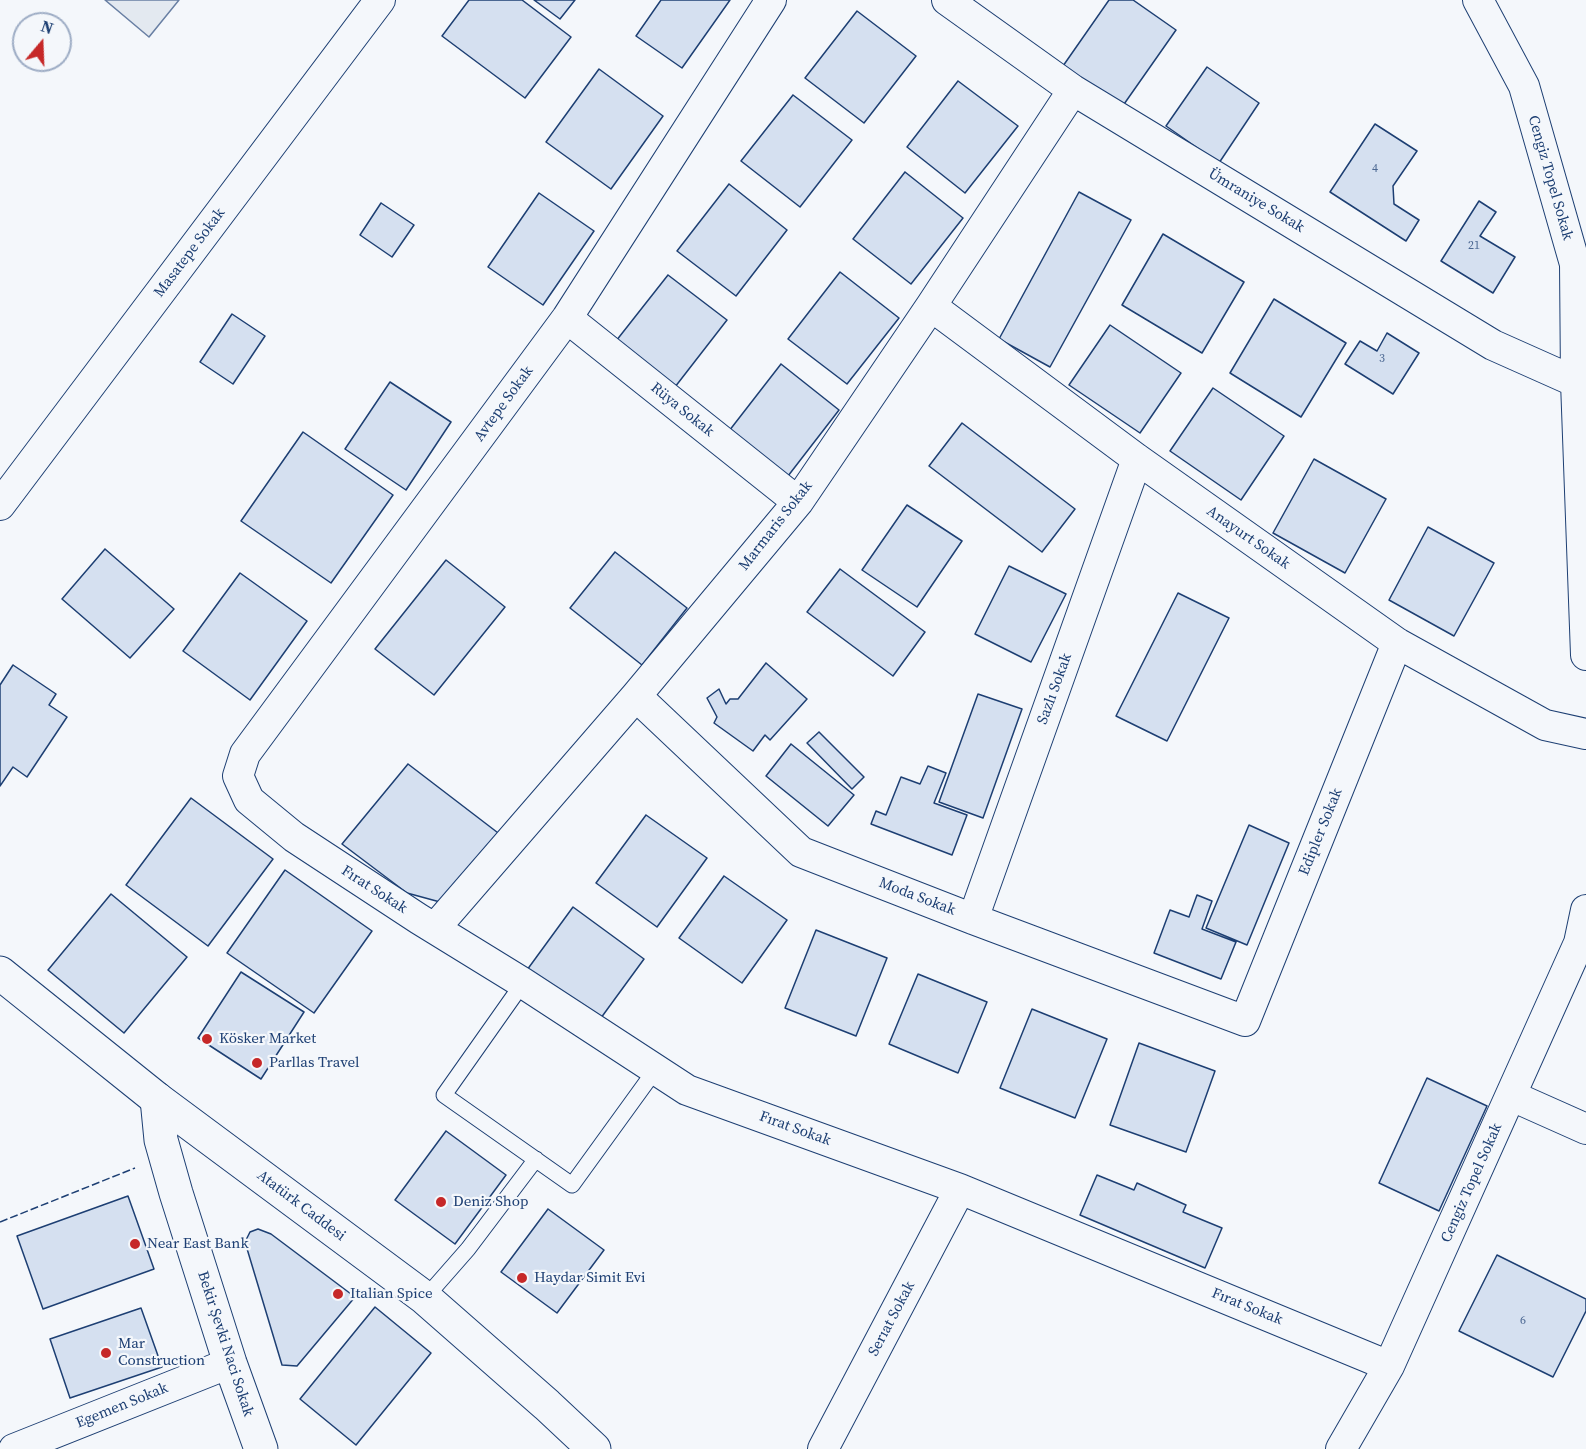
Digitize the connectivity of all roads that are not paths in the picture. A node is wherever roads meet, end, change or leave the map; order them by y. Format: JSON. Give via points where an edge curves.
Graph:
{"nodes":[{"id":1,"x":380,"y":0,"type":"edge"},
{"id":2,"x":771,"y":0,"type":"edge"},
{"id":3,"x":947,"y":0,"type":"edge"},
{"id":4,"x":1478,"y":0,"type":"edge"},
{"id":5,"x":1073,"y":90,"type":"junction"},
{"id":6,"x":931,"y":306,"type":"junction"},
{"id":7,"x":567,"y":318,"type":"junction"},
{"id":8,"x":1576,"y":382,"type":"junction"},
{"id":9,"x":1137,"y":459,"type":"junction"},
{"id":10,"x":798,"y":502,"type":"junction"},
{"id":11,"x":0,"y":505,"type":"edge"},
{"id":12,"x":1397,"y":644,"type":"junction"},
{"id":13,"x":1586,"y":655,"type":"edge"},
{"id":14,"x":636,"y":696,"type":"junction"},
{"id":15,"x":1586,"y":734,"type":"edge"},
{"id":16,"x":249,"y":800,"type":"joint"},
{"id":17,"x":1586,"y":910,"type":"edge"},
{"id":18,"x":973,"y":919,"type":"junction"},
{"id":19,"x":435,"y":928,"type":"junction"},
{"id":20,"x":0,"y":973,"type":"edge"},
{"id":21,"x":523,"y":983,"type":"junction"},
{"id":22,"x":1245,"y":1021,"type":"joint"},
{"id":23,"x":656,"y":1069,"type":"junction"},
{"id":24,"x":1512,"y":1096,"type":"junction"},
{"id":25,"x":157,"y":1099,"type":"junction"},
{"id":26,"x":1586,"y":1129,"type":"edge"},
{"id":27,"x":536,"y":1159,"type":"junction"},
{"id":28,"x":960,"y":1189,"type":"junction"},
{"id":29,"x":425,"y":1298,"type":"junction"},
{"id":30,"x":230,"y":1363,"type":"junction"},
{"id":31,"x":1389,"y":1366,"type":"junction"},
{"id":32,"x":14,"y":1449,"type":"edge"},
{"id":33,"x":261,"y":1449,"type":"edge"},
{"id":34,"x":594,"y":1449,"type":"edge"},
{"id":35,"x":823,"y":1449,"type":"edge"},
{"id":36,"x":1341,"y":1449,"type":"edge"}],
"edges":[{"from":1,"to":11,"type":"street","name":"Masatepe Sokak"},
{"from":2,"to":7,"type":"street","name":"Avtepe Sokak"},
{"from":3,"to":5,"type":"street","name":"Ümraniye Sokak"},
{"from":4,"to":8,"type":"street","name":"Cengiz Topel Sokak","via":[[1524,86],[1575,264]]},
{"from":5,"to":6,"type":"street","name":"Marmaris Sokak"},
{"from":5,"to":8,"type":"street","name":"Ümraniye Sokak","via":[[1493,345]]},
{"from":6,"to":9,"type":"street","name":"Anayurt Sokak"},
{"from":6,"to":10,"type":"street","name":"Marmaris Sokak"},
{"from":7,"to":10,"type":"street","name":"Rüya Sokak"},
{"from":7,"to":16,"type":"street","name":"Avtepe Sokak","via":[[245,754],[238,776]]},
{"from":8,"to":13,"type":"street","name":"Cengiz Topel Sokak"},
{"from":9,"to":12,"type":"street","name":"Anayurt Sokak"},
{"from":9,"to":18,"type":"street","name":"Sazlı Sokak"},
{"from":10,"to":14,"type":"street","name":"Marmaris Sokak"},
{"from":12,"to":15,"type":"street","name":"Anayurt Sokak","via":[[1545,725]]},
{"from":12,"to":22,"type":"street","name":"Edipler Sokak"},
{"from":14,"to":18,"type":"street","name":"Moda Sokak","via":[[801,852]]},
{"from":14,"to":19,"type":"street","name":"Marmaris Sokak"},
{"from":16,"to":19,"type":"street","name":"Fırat Sokak","via":[[294,837]]},
{"from":17,"to":24,"type":"street","name":"Cengiz Topel Sokak","via":[[1579,944]]},
{"from":18,"to":22,"type":"street","name":"Moda Sokak"},
{"from":19,"to":21,"type":"street","name":"Fırat Sokak"},
{"from":20,"to":25,"type":"main road","name":"Atatürk Caddesi"},
{"from":21,"to":23,"type":"street","name":"Fırat Sokak"},
{"from":21,"to":27,"type":"lane","via":[[444,1095]]},
{"from":23,"to":27,"type":"lane","via":[[572,1185]]},
{"from":23,"to":28,"type":"street","name":"Fırat Sokak","via":[[687,1090]]},
{"from":24,"to":26,"type":"street"},
{"from":24,"to":31,"type":"street","name":"Cengiz Topel Sokak"},
{"from":25,"to":29,"type":"main road","name":"Atatürk Caddesi"},
{"from":25,"to":30,"type":"main road","name":"Bekir Şevki Naci Sokak","via":[[161,1140]]},
{"from":27,"to":29,"type":"lane","via":[[468,1249]]},
{"from":28,"to":31,"type":"street","name":"Fırat Sokak"},
{"from":28,"to":35,"type":"street","name":"Serıat Sokak"},
{"from":29,"to":34,"type":"main road","name":"Atatürk Caddesi"},
{"from":30,"to":32,"type":"street","name":"Egemen Sokak"},
{"from":30,"to":33,"type":"main road","name":"Bekir Şevki Naci Sokak"},
{"from":31,"to":36,"type":"street","name":"Cengiz Topel Sokak"}]}
